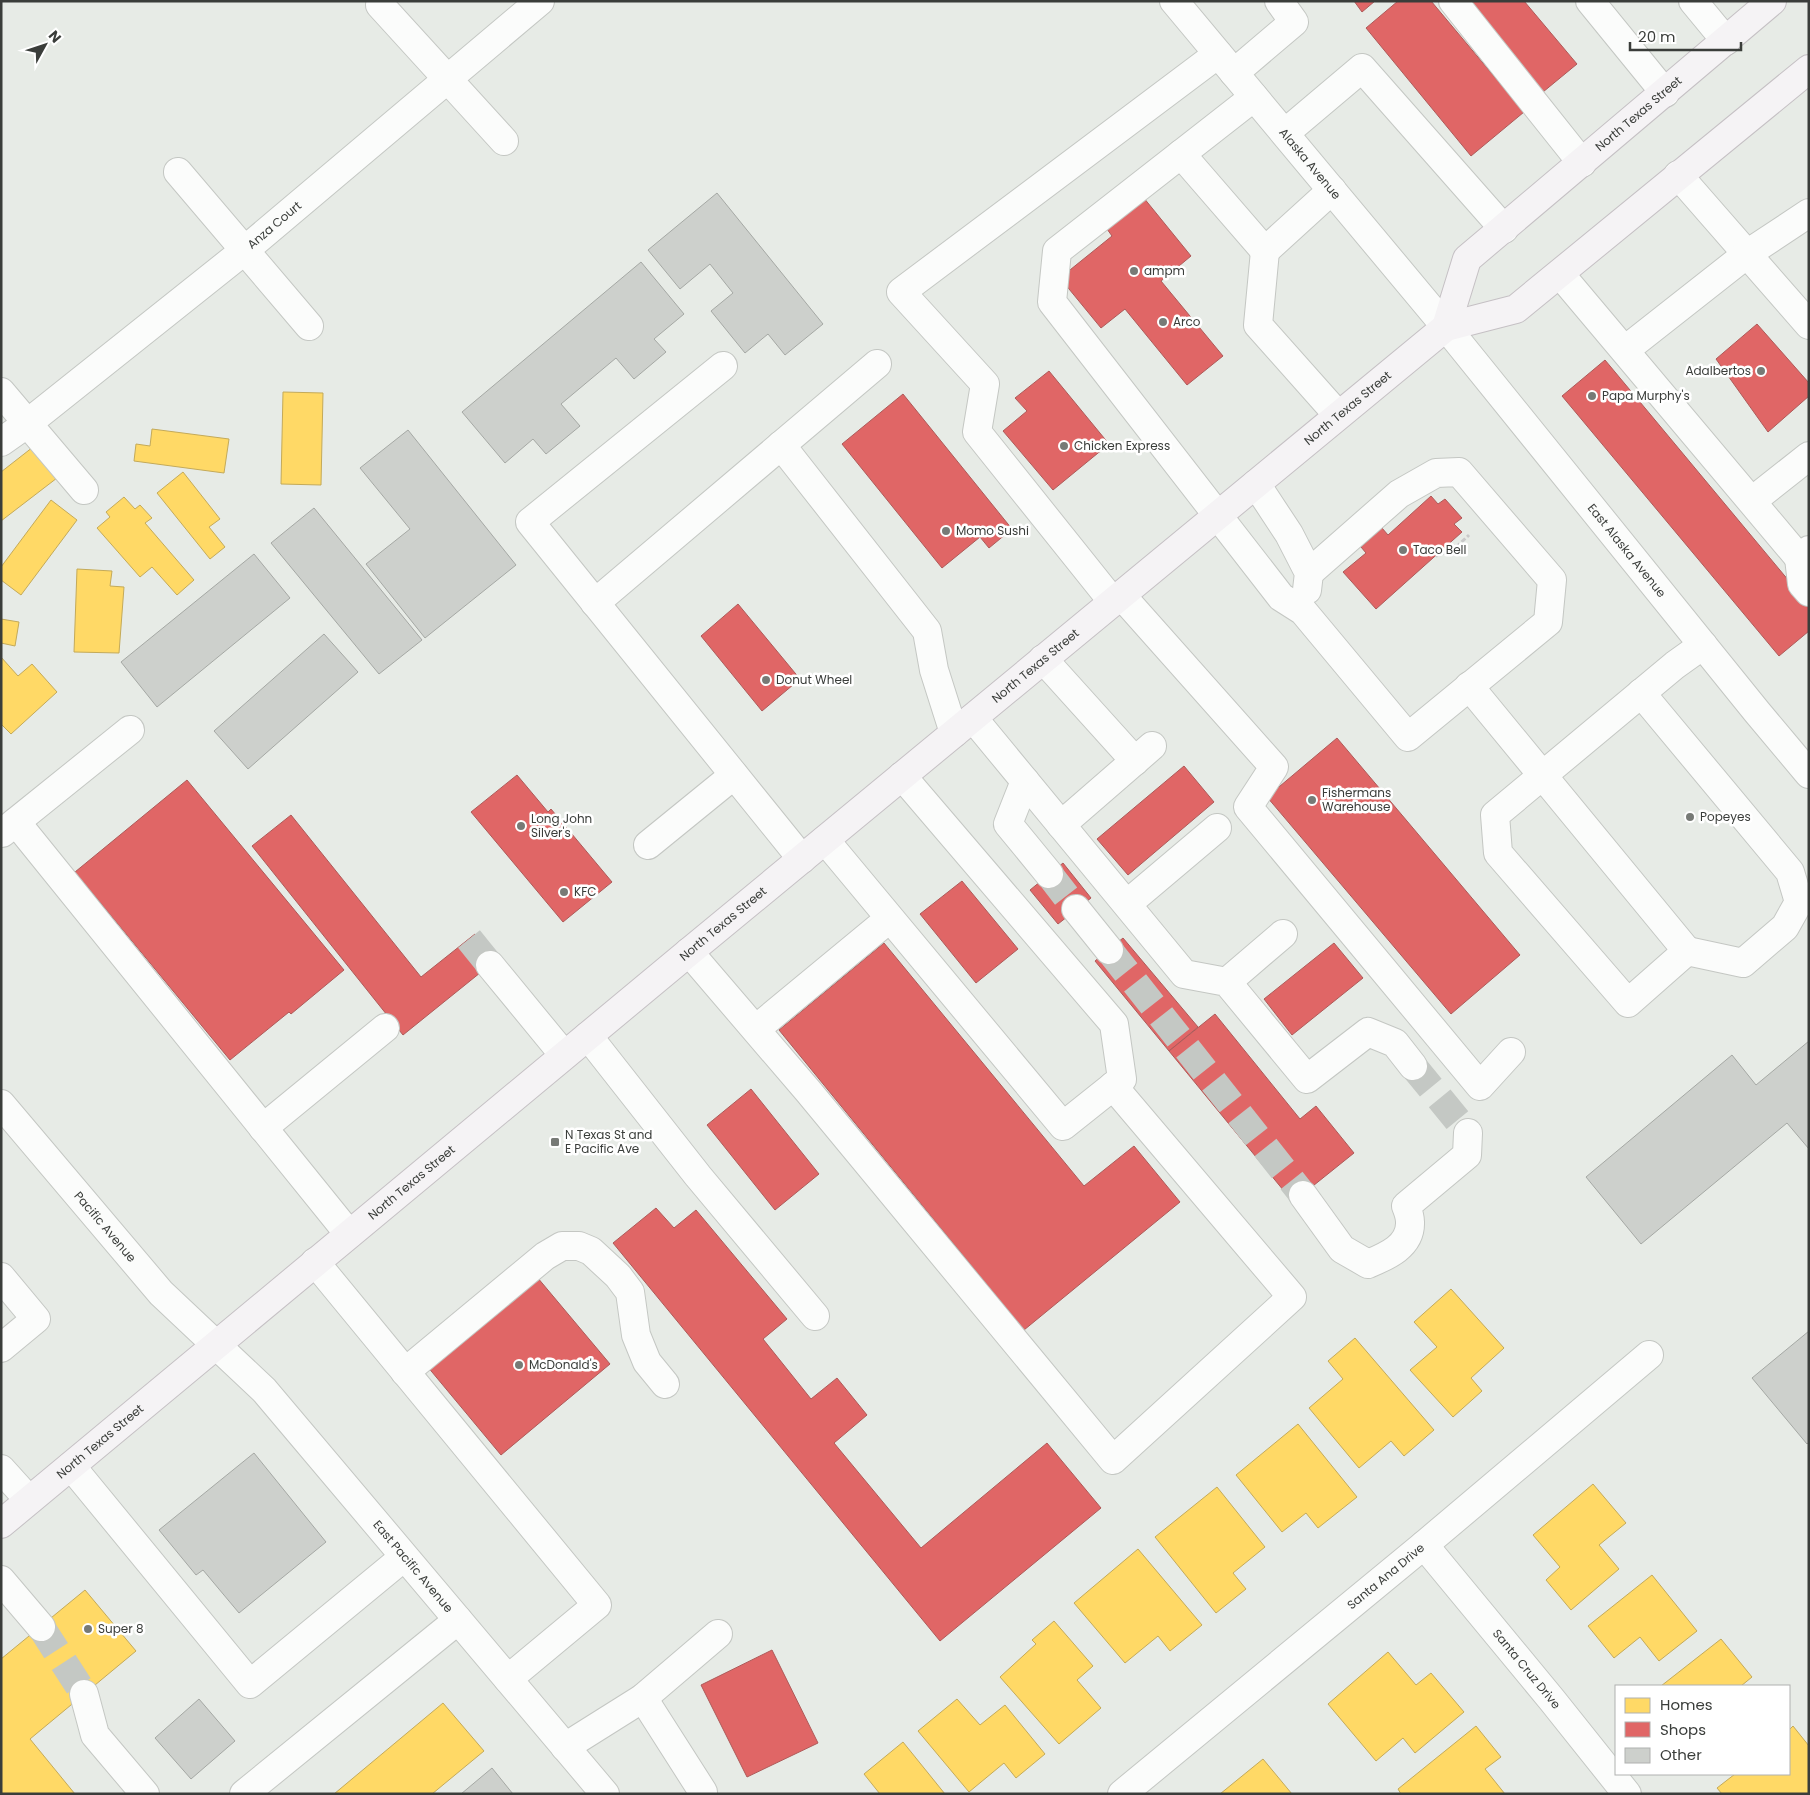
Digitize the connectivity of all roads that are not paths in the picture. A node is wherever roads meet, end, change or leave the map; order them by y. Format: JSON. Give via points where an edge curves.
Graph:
{"nodes":[{"id":1,"x":540,"y":1,"type":"edge"},
{"id":2,"x":1174,"y":1,"type":"edge"},
{"id":3,"x":1279,"y":1,"type":"edge"},
{"id":4,"x":1453,"y":1,"type":"edge"},
{"id":5,"x":1590,"y":1,"type":"edge"},
{"id":6,"x":1693,"y":1,"type":"edge"},
{"id":7,"x":1772,"y":1,"type":"edge"},
{"id":8,"x":380,"y":4,"type":"dead end"},
{"id":9,"x":1726,"y":41,"type":"junction"},
{"id":10,"x":1226,"y":63,"type":"junction"},
{"id":11,"x":1809,"y":69,"type":"edge"},
{"id":12,"x":448,"y":79,"type":"junction"},
{"id":13,"x":1665,"y":93,"type":"junction"},
{"id":14,"x":1809,"y":95,"type":"edge"},
{"id":15,"x":1254,"y":97,"type":"junction"},
{"id":16,"x":1732,"y":131,"type":"junction"},
{"id":17,"x":1285,"y":133,"type":"junction"},
{"id":18,"x":504,"y":141,"type":"dead end"},
{"id":19,"x":1181,"y":154,"type":"junction"},
{"id":20,"x":1582,"y":163,"type":"junction"},
{"id":21,"x":178,"y":172,"type":"dead end"},
{"id":22,"x":1678,"y":176,"type":"junction"},
{"id":23,"x":1332,"y":190,"type":"junction"},
{"id":24,"x":1809,"y":213,"type":"edge"},
{"id":25,"x":1504,"y":229,"type":"junction"},
{"id":26,"x":245,"y":250,"type":"junction"},
{"id":27,"x":1265,"y":250,"type":"junction"},
{"id":28,"x":1746,"y":254,"type":"junction"},
{"id":29,"x":1560,"y":274,"type":"junction"},
{"id":30,"x":1809,"y":324,"type":"edge"},
{"id":31,"x":309,"y":326,"type":"dead end"},
{"id":32,"x":1446,"y":326,"type":"junction"},
{"id":33,"x":1625,"y":350,"type":"junction"},
{"id":34,"x":877,"y":364,"type":"dead end"},
{"id":35,"x":723,"y":366,"type":"dead end"},
{"id":36,"x":1,"y":392,"type":"edge"},
{"id":37,"x":1338,"y":415,"type":"junction"},
{"id":38,"x":28,"y":423,"type":"junction"},
{"id":39,"x":1,"y":442,"type":"edge"},
{"id":40,"x":781,"y":445,"type":"junction"},
{"id":41,"x":1809,"y":456,"type":"edge"},
{"id":42,"x":1256,"y":484,"type":"junction"},
{"id":43,"x":84,"y":490,"type":"dead end"},
{"id":44,"x":1752,"y":501,"type":"junction"},
{"id":45,"x":1217,"y":516,"type":"junction"},
{"id":46,"x":1804,"y":554,"type":"edge"},
{"id":47,"x":1309,"y":573,"type":"junction"},
{"id":48,"x":1809,"y":592,"type":"edge"},
{"id":49,"x":1117,"y":598,"type":"junction"},
{"id":50,"x":595,"y":603,"type":"junction"},
{"id":51,"x":1303,"y":611,"type":"junction"},
{"id":52,"x":1703,"y":645,"type":"junction"},
{"id":53,"x":1044,"y":659,"type":"junction"},
{"id":54,"x":1469,"y":686,"type":"junction"},
{"id":55,"x":1641,"y":693,"type":"junction"},
{"id":56,"x":963,"y":725,"type":"junction"},
{"id":57,"x":130,"y":730,"type":"dead end"},
{"id":58,"x":1809,"y":774,"type":"edge"},
{"id":59,"x":734,"y":775,"type":"junction"},
{"id":60,"x":902,"y":776,"type":"junction"},
{"id":61,"x":1542,"y":776,"type":"junction"},
{"id":62,"x":1025,"y":781,"type":"junction"},
{"id":63,"x":1061,"y":825,"type":"junction"},
{"id":64,"x":8,"y":828,"type":"edge"},
{"id":65,"x":1217,"y":828,"type":"dead end"},
{"id":66,"x":825,"y":840,"type":"junction"},
{"id":67,"x":648,"y":845,"type":"dead end"},
{"id":68,"x":802,"y":859,"type":"junction"},
{"id":69,"x":1049,"y":874,"type":"tunnel mouth"},
{"id":70,"x":1127,"y":904,"type":"junction"},
{"id":71,"x":1076,"y":909,"type":"tunnel mouth"},
{"id":72,"x":889,"y":919,"type":"junction"},
{"id":73,"x":1283,"y":934,"type":"dead end"},
{"id":74,"x":1108,"y":950,"type":"tunnel mouth"},
{"id":75,"x":1687,"y":951,"type":"junction"},
{"id":76,"x":689,"y":952,"type":"junction"},
{"id":77,"x":490,"y":965,"type":"tunnel mouth"},
{"id":78,"x":1227,"y":982,"type":"junction"},
{"id":79,"x":385,"y":1028,"type":"dead end"},
{"id":80,"x":756,"y":1029,"type":"junction"},
{"id":81,"x":588,"y":1036,"type":"junction"},
{"id":82,"x":1511,"y":1052,"type":"dead end"},
{"id":83,"x":564,"y":1055,"type":"junction"},
{"id":84,"x":1413,"y":1066,"type":"tunnel mouth"},
{"id":85,"x":1113,"y":1086,"type":"junction"},
{"id":86,"x":4,"y":1114,"type":"edge"},
{"id":87,"x":263,"y":1128,"type":"junction"},
{"id":88,"x":1468,"y":1133,"type":"dead end"},
{"id":89,"x":1303,"y":1195,"type":"tunnel mouth"},
{"id":90,"x":349,"y":1234,"type":"junction"},
{"id":91,"x":315,"y":1262,"type":"junction"},
{"id":92,"x":1,"y":1277,"type":"edge"},
{"id":93,"x":815,"y":1316,"type":"dead end"},
{"id":94,"x":215,"y":1346,"type":"junction"},
{"id":95,"x":1,"y":1348,"type":"edge"},
{"id":96,"x":1649,"y":1355,"type":"dead end"},
{"id":97,"x":405,"y":1372,"type":"junction"},
{"id":98,"x":665,"y":1384,"type":"dead end"},
{"id":99,"x":71,"y":1466,"type":"junction"},
{"id":100,"x":1,"y":1469,"type":"edge"},
{"id":101,"x":29,"y":1500,"type":"junction"},
{"id":102,"x":1,"y":1524,"type":"edge"},
{"id":103,"x":1424,"y":1546,"type":"junction"},
{"id":104,"x":404,"y":1557,"type":"junction"},
{"id":105,"x":1,"y":1580,"type":"edge"},
{"id":106,"x":458,"y":1620,"type":"junction"},
{"id":107,"x":40,"y":1626,"type":"tunnel mouth"},
{"id":108,"x":718,"y":1634,"type":"dead end"},
{"id":109,"x":508,"y":1679,"type":"junction"},
{"id":110,"x":84,"y":1694,"type":"tunnel mouth"},
{"id":111,"x":643,"y":1698,"type":"junction"},
{"id":112,"x":565,"y":1747,"type":"junction"},
{"id":113,"x":145,"y":1794,"type":"edge"},
{"id":114,"x":244,"y":1794,"type":"edge"},
{"id":115,"x":605,"y":1794,"type":"edge"},
{"id":116,"x":701,"y":1794,"type":"edge"},
{"id":117,"x":1122,"y":1794,"type":"edge"},
{"id":118,"x":1628,"y":1794,"type":"edge"}],
"edges":[{"from":1,"to":12,"type":"street","name":"Anza Court"},
{"from":2,"to":10,"type":"street","name":"Alaska Avenue"},
{"from":3,"to":10,"type":"street","via":[[1294,22]]},
{"from":4,"to":20,"type":"street"},
{"from":5,"to":13,"type":"street"},
{"from":6,"to":9,"type":"street"},
{"from":7,"to":9,"type":"main road","name":"North Texas Street"},
{"from":8,"to":12,"type":"street"},
{"from":9,"to":13,"type":"main road","name":"North Texas Street"},
{"from":10,"to":15,"type":"street","name":"Alaska Avenue"},
{"from":10,"to":49,"type":"street","via":[[901,292],[985,384],[977,432]]},
{"from":11,"to":16,"type":"main road","name":"North Texas Street"},
{"from":12,"to":18,"type":"street"},
{"from":12,"to":26,"type":"street","name":"Anza Court"},
{"from":13,"to":20,"type":"main road","name":"North Texas Street"},
{"from":14,"to":16,"type":"main road"},
{"from":15,"to":17,"type":"street","name":"Alaska Avenue"},
{"from":15,"to":19,"type":"street"},
{"from":16,"to":22,"type":"main road","name":"North Texas Street"},
{"from":17,"to":23,"type":"street","name":"Alaska Avenue"},
{"from":17,"to":25,"type":"street","via":[[1362,68]]},
{"from":19,"to":27,"type":"street"},
{"from":19,"to":45,"type":"street","via":[[1057,251],[1052,302]]},
{"from":20,"to":25,"type":"main road","name":"North Texas Street"},
{"from":21,"to":26,"type":"street"},
{"from":22,"to":28,"type":"street"},
{"from":22,"to":29,"type":"main road","name":"North Texas Street"},
{"from":23,"to":27,"type":"street"},
{"from":23,"to":32,"type":"street","name":"Alaska Avenue"},
{"from":24,"to":28,"type":"street"},
{"from":25,"to":32,"type":"main road","name":"North Texas Street","via":[[1467,259]]},
{"from":26,"to":31,"type":"street"},
{"from":26,"to":38,"type":"street","name":"Anza Court"},
{"from":27,"to":37,"type":"street","via":[[1258,325]]},
{"from":28,"to":30,"type":"street"},
{"from":28,"to":33,"type":"street"},
{"from":29,"to":32,"type":"main road","name":"North Texas Street","via":[[1516,309]]},
{"from":29,"to":33,"type":"street"},
{"from":32,"to":37,"type":"main road","name":"North Texas Street"},
{"from":32,"to":52,"type":"street","name":"East Alaska Avenue"},
{"from":33,"to":44,"type":"street"},
{"from":34,"to":40,"type":"street"},
{"from":35,"to":50,"type":"street","via":[[530,522]]},
{"from":36,"to":38,"type":"street"},
{"from":37,"to":42,"type":"main road","name":"North Texas Street"},
{"from":38,"to":39,"type":"street","name":"Anza Court"},
{"from":38,"to":43,"type":"street"},
{"from":40,"to":50,"type":"street"},
{"from":40,"to":56,"type":"street","via":[[927,631],[934,670]]},
{"from":41,"to":44,"type":"street"},
{"from":42,"to":45,"type":"main road","name":"North Texas Street"},
{"from":42,"to":47,"type":"street","via":[[1289,534]]},
{"from":44,"to":46,"type":"street"},
{"from":45,"to":49,"type":"main road","name":"North Texas Street"},
{"from":45,"to":51,"type":"street","via":[[1281,597]]},
{"from":46,"to":48,"type":"street","via":[[1802,584]]},
{"from":47,"to":51,"type":"street"},
{"from":47,"to":54,"type":"street","via":[[1399,494],[1436,473],[1459,472],[1552,580],[1548,622]]},
{"from":49,"to":53,"type":"main road","name":"North Texas Street"},
{"from":49,"to":82,"type":"street","via":[[1274,767],[1248,807],[1480,1086]]},
{"from":50,"to":59,"type":"street"},
{"from":51,"to":54,"type":"street","via":[[1408,738]]},
{"from":52,"to":55,"type":"street"},
{"from":52,"to":58,"type":"street","name":"East Alaska Avenue"},
{"from":53,"to":56,"type":"main road","name":"North Texas Street"},
{"from":53,"to":63,"type":"street","via":[[1143,753]]},
{"from":54,"to":61,"type":"street"},
{"from":55,"to":61,"type":"street"},
{"from":55,"to":75,"type":"street","via":[[1790,872],[1798,902],[1785,927],[1743,963]]},
{"from":56,"to":60,"type":"main road","name":"North Texas Street"},
{"from":56,"to":62,"type":"street"},
{"from":57,"to":64,"type":"street"},
{"from":59,"to":67,"type":"street"},
{"from":59,"to":68,"type":"street"},
{"from":60,"to":66,"type":"main road","name":"North Texas Street"},
{"from":60,"to":85,"type":"street","via":[[1114,1024],[1122,1079]]},
{"from":61,"to":75,"type":"street"},
{"from":61,"to":75,"type":"street","via":[[1495,815],[1498,853],[1628,1003]]},
{"from":62,"to":63,"type":"street"},
{"from":62,"to":69,"type":"street","via":[[1008,824]]},
{"from":63,"to":70,"type":"street"},
{"from":64,"to":87,"type":"street"},
{"from":65,"to":70,"type":"street"},
{"from":66,"to":68,"type":"main road","name":"North Texas Street"},
{"from":66,"to":72,"type":"street"},
{"from":68,"to":76,"type":"main road","name":"North Texas Street"},
{"from":70,"to":78,"type":"street","via":[[1184,974]]},
{"from":71,"to":74,"type":"street"},
{"from":72,"to":80,"type":"street"},
{"from":72,"to":85,"type":"street","via":[[1063,1126]]},
{"from":73,"to":78,"type":"street"},
{"from":76,"to":80,"type":"street"},
{"from":76,"to":81,"type":"main road","name":"North Texas Street"},
{"from":77,"to":83,"type":"street"},
{"from":78,"to":84,"type":"street","via":[[1307,1079],[1368,1032],[1395,1043]]},
{"from":79,"to":87,"type":"street"},
{"from":80,"to":85,"type":"street","via":[[1113,1460],[1292,1297]]},
{"from":81,"to":83,"type":"main road","name":"North Texas Street"},
{"from":81,"to":93,"type":"street","via":[[698,1176]]},
{"from":83,"to":90,"type":"main road","name":"North Texas Street"},
{"from":86,"to":94,"type":"street","name":"Pacific Avenue","via":[[161,1293]]},
{"from":87,"to":90,"type":"street"},
{"from":88,"to":89,"type":"street","via":[[1467,1154],[1406,1206],[1410,1222],[1408,1239],[1391,1254],[1368,1264],[1342,1249]]},
{"from":90,"to":91,"type":"main road","name":"North Texas Street"},
{"from":91,"to":94,"type":"main road","name":"North Texas Street"},
{"from":91,"to":97,"type":"street"},
{"from":92,"to":95,"type":"street","via":[[36,1319]]},
{"from":94,"to":99,"type":"main road","name":"North Texas Street"},
{"from":94,"to":104,"type":"street","name":"East Pacific Avenue","via":[[264,1390]]},
{"from":96,"to":103,"type":"street","name":"Santa Ana Drive"},
{"from":97,"to":98,"type":"street","via":[[545,1256],[562,1246],[579,1246],[606,1263],[630,1292],[636,1335],[647,1362]]},
{"from":97,"to":109,"type":"street","via":[[597,1605]]},
{"from":99,"to":101,"type":"main road","name":"North Texas Street"},
{"from":99,"to":104,"type":"street","via":[[250,1684]]},
{"from":100,"to":101,"type":"street"},
{"from":101,"to":102,"type":"main road","name":"North Texas Street"},
{"from":103,"to":117,"type":"street","name":"Santa Ana Drive"},
{"from":103,"to":118,"type":"street","name":"Santa Cruz Drive"},
{"from":104,"to":106,"type":"street","name":"East Pacific Avenue"},
{"from":105,"to":107,"type":"street"},
{"from":106,"to":109,"type":"street","name":"East Pacific Avenue"},
{"from":106,"to":114,"type":"street"},
{"from":108,"to":111,"type":"street"},
{"from":109,"to":112,"type":"street","name":"East Pacific Avenue"},
{"from":110,"to":113,"type":"street","via":[[95,1735]]},
{"from":111,"to":112,"type":"street"},
{"from":111,"to":116,"type":"street","via":[[703,1792]]},
{"from":112,"to":115,"type":"street","name":"East Pacific Avenue"}]}
